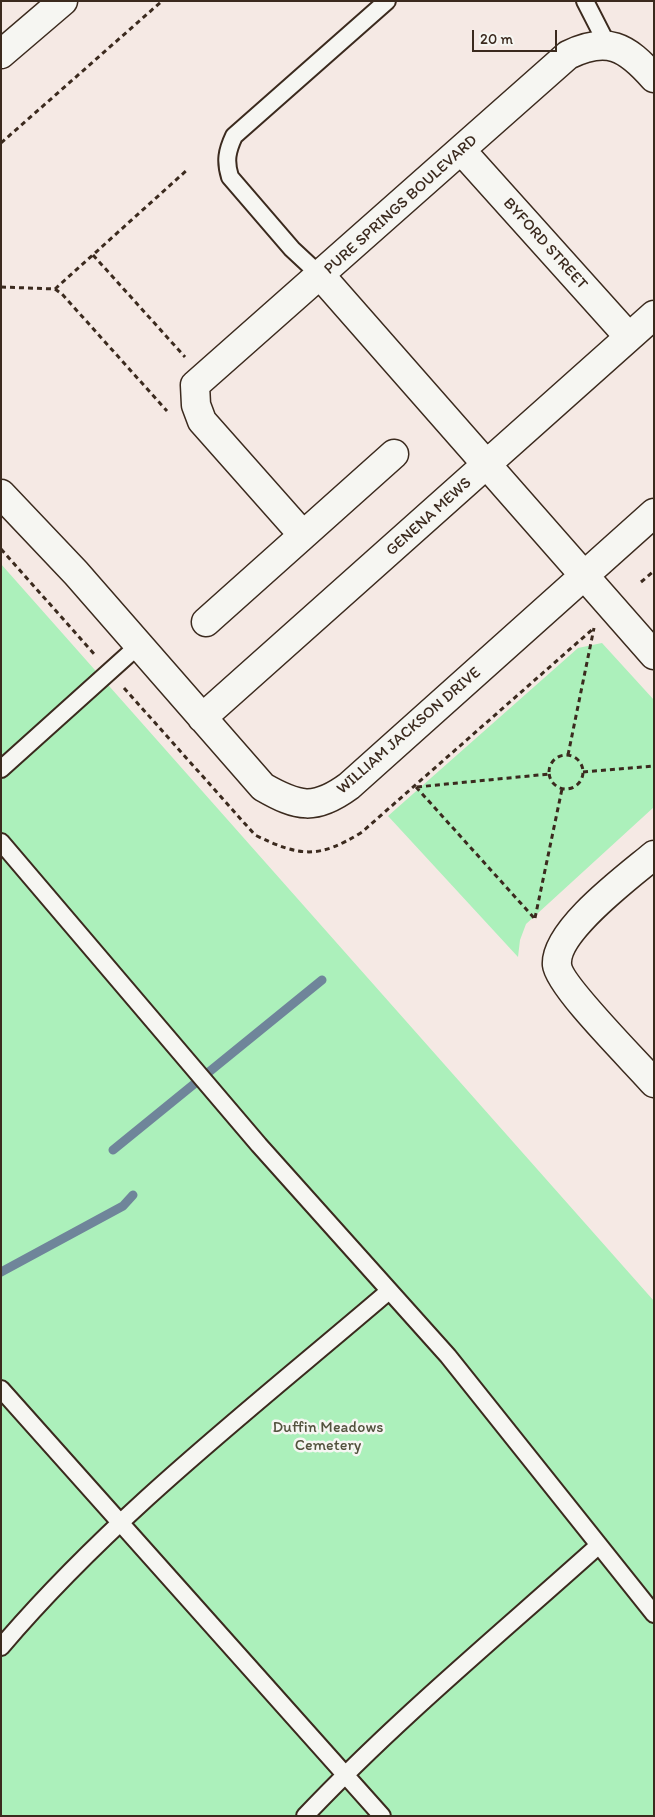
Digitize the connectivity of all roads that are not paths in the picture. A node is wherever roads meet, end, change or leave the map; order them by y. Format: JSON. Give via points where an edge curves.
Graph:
{"nodes":[{"id":1,"x":63,"y":1,"type":"edge"},
{"id":2,"x":387,"y":1,"type":"edge"},
{"id":3,"x":585,"y":1,"type":"edge"},
{"id":4,"x":607,"y":44,"type":"junction"},
{"id":5,"x":1,"y":54,"type":"edge"},
{"id":6,"x":650,"y":70,"type":"edge"},
{"id":7,"x":461,"y":150,"type":"junction"},
{"id":8,"x":321,"y":276,"type":"junction"},
{"id":9,"x":654,"y":315,"type":"edge"},
{"id":10,"x":629,"y":337,"type":"junction"},
{"id":11,"x":394,"y":454,"type":"dead end"},
{"id":12,"x":488,"y":464,"type":"junction"},
{"id":13,"x":1,"y":494,"type":"edge"},
{"id":14,"x":654,"y":513,"type":"edge"},
{"id":15,"x":303,"y":536,"type":"junction"},
{"id":16,"x":584,"y":574,"type":"junction"},
{"id":17,"x":206,"y":622,"type":"dead end"},
{"id":18,"x":139,"y":645,"type":"junction"},
{"id":19,"x":654,"y":655,"type":"edge"},
{"id":20,"x":202,"y":718,"type":"junction"},
{"id":21,"x":1,"y":769,"type":"edge"},
{"id":22,"x":1,"y":842,"type":"edge"},
{"id":23,"x":654,"y":855,"type":"edge"},
{"id":24,"x":654,"y":1082,"type":"edge"},
{"id":25,"x":389,"y":1291,"type":"junction"},
{"id":26,"x":1,"y":1389,"type":"edge"},
{"id":27,"x":120,"y":1521,"type":"junction"},
{"id":28,"x":599,"y":1545,"type":"junction"},
{"id":29,"x":654,"y":1614,"type":"edge"},
{"id":30,"x":1,"y":1647,"type":"edge"},
{"id":31,"x":345,"y":1774,"type":"junction"},
{"id":32,"x":305,"y":1816,"type":"edge"},
{"id":33,"x":382,"y":1816,"type":"edge"}],
"edges":[{"from":1,"to":5,"type":"street"},
{"from":2,"to":8,"type":"lane","via":[[234,136],[227,151],[226,165],[230,177],[292,249]]},
{"from":3,"to":4,"type":"lane"},
{"from":4,"to":6,"type":"street","via":[[624,51]]},
{"from":4,"to":7,"type":"street","name":"PURE SPRINGS BOULEVARD","via":[[586,46],[568,55]]},
{"from":7,"to":8,"type":"street","name":"PURE SPRINGS BOULEVARD"},
{"from":7,"to":10,"type":"street","name":"BYFORD STREET"},
{"from":8,"to":12,"type":"street","name":"PURE SPRINGS BOULEVARD"},
{"from":8,"to":15,"type":"street","via":[[196,385],[196,405],[202,421]]},
{"from":9,"to":10,"type":"street","name":"GENENA MEWS"},
{"from":10,"to":12,"type":"street","name":"GENENA MEWS"},
{"from":11,"to":15,"type":"street"},
{"from":12,"to":16,"type":"street","name":"PURE SPRINGS BOULEVARD"},
{"from":12,"to":20,"type":"street","name":"GENENA MEWS"},
{"from":13,"to":18,"type":"street","name":"WILLIAM JACKSON DRIVE"},
{"from":14,"to":16,"type":"street","name":"WILLIAM JACKSON DRIVE"},
{"from":15,"to":17,"type":"street"},
{"from":16,"to":19,"type":"street","name":"PURE SPRINGS BOULEVARD"},
{"from":16,"to":20,"type":"street","name":"WILLIAM JACKSON DRIVE","via":[[370,768],[331,799],[310,804],[286,800],[263,787]]},
{"from":18,"to":20,"type":"street","name":"WILLIAM JACKSON DRIVE"},
{"from":18,"to":21,"type":"lane"},
{"from":22,"to":25,"type":"lane","via":[[259,1145]]},
{"from":23,"to":24,"type":"street","via":[[578,922],[563,942],[557,965],[568,986]]},
{"from":25,"to":27,"type":"lane"},
{"from":25,"to":28,"type":"lane","via":[[448,1356]]},
{"from":26,"to":27,"type":"lane"},
{"from":27,"to":30,"type":"lane"},
{"from":27,"to":31,"type":"lane"},
{"from":28,"to":29,"type":"lane"},
{"from":28,"to":31,"type":"lane"},
{"from":31,"to":32,"type":"lane"},
{"from":31,"to":33,"type":"lane"}]}
